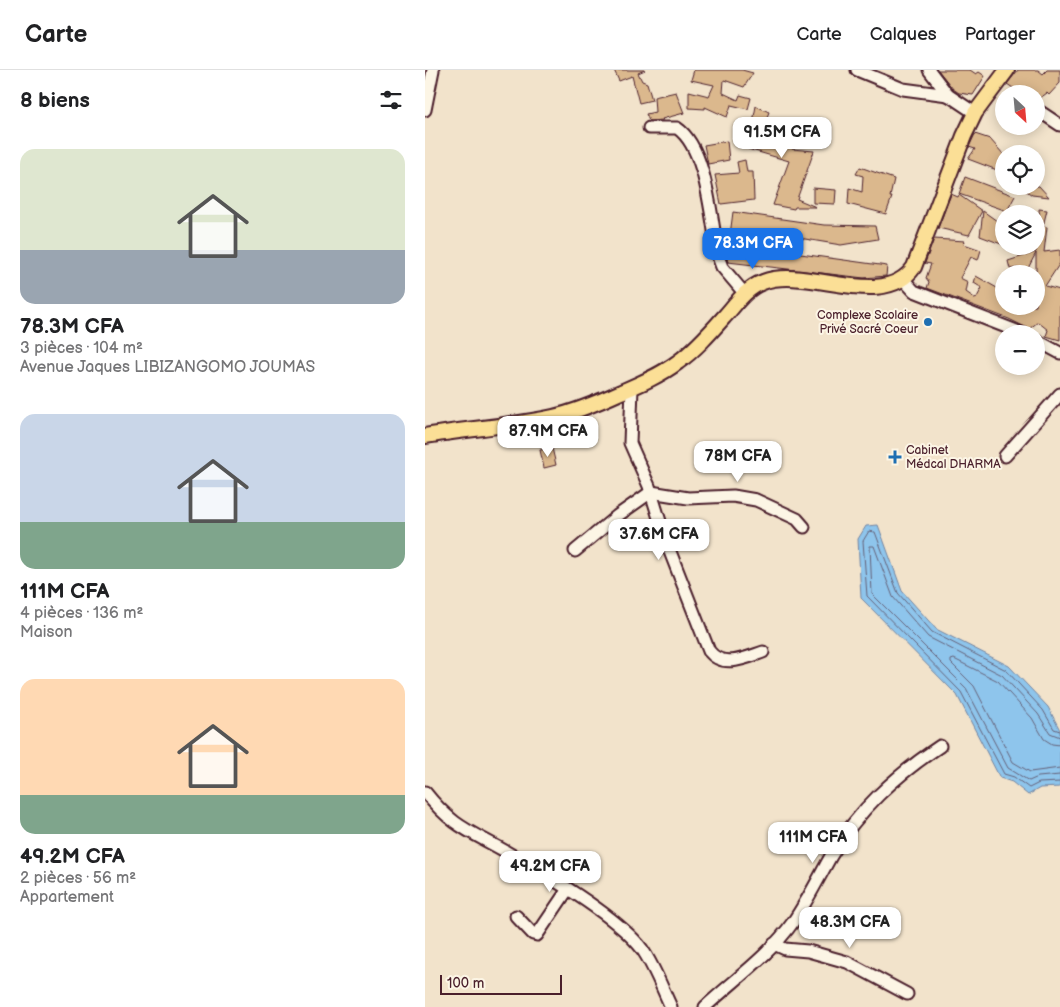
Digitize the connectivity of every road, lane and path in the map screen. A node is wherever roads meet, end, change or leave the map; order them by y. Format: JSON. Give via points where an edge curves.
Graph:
{"nodes":[{"id":1,"x":433,"y":70,"type":"edge"},
{"id":2,"x":857,"y":70,"type":"edge"},
{"id":3,"x":929,"y":70,"type":"edge"},
{"id":4,"x":1007,"y":70,"type":"edge"},
{"id":5,"x":948,"y":95,"type":"junction"},
{"id":6,"x":425,"y":110,"type":"edge"},
{"id":7,"x":975,"y":113,"type":"junction"},
{"id":8,"x":1045,"y":115,"type":"edge"},
{"id":9,"x":1060,"y":125,"type":"edge"},
{"id":10,"x":649,"y":128,"type":"dead end"},
{"id":11,"x":903,"y":279,"type":"junction"},
{"id":12,"x":745,"y":294,"type":"junction"},
{"id":13,"x":1001,"y":325,"type":"edge"},
{"id":14,"x":1045,"y":345,"type":"edge"},
{"id":15,"x":1060,"y":353,"type":"edge"},
{"id":16,"x":632,"y":388,"type":"junction"},
{"id":17,"x":1060,"y":394,"type":"edge"},
{"id":18,"x":425,"y":436,"type":"edge"},
{"id":19,"x":1005,"y":456,"type":"dead end"},
{"id":20,"x":651,"y":492,"type":"junction"},
{"id":21,"x":804,"y":527,"type":"dead end"},
{"id":22,"x":575,"y":551,"type":"dead end"},
{"id":23,"x":763,"y":652,"type":"dead end"},
{"id":24,"x":940,"y":746,"type":"dead end"},
{"id":25,"x":425,"y":792,"type":"edge"},
{"id":26,"x":568,"y":890,"type":"junction"},
{"id":27,"x":516,"y":916,"type":"dead end"},
{"id":28,"x":774,"y":944,"type":"junction"},
{"id":29,"x":907,"y":994,"type":"dead end"},
{"id":30,"x":671,"y":1007,"type":"edge"},
{"id":31,"x":705,"y":1007,"type":"edge"}],
"edges":[{"from":1,"to":6,"type":"street"},
{"from":2,"to":5,"type":"street","via":[[903,89]]},
{"from":3,"to":5,"type":"street"},
{"from":4,"to":7,"type":"main road"},
{"from":5,"to":7,"type":"street"},
{"from":7,"to":11,"type":"main road","via":[[954,159],[914,267]]},
{"from":8,"to":9,"type":"street"},
{"from":10,"to":12,"type":"street","via":[[677,128],[691,141],[705,188],[719,259]]},
{"from":11,"to":12,"type":"main road","via":[[886,286],[871,287],[777,278],[759,284]]},
{"from":11,"to":13,"type":"street","via":[[914,291]]},
{"from":12,"to":16,"type":"main road","via":[[678,362]]},
{"from":14,"to":15,"type":"street"},
{"from":16,"to":18,"type":"main road","via":[[553,417]]},
{"from":16,"to":20,"type":"street","via":[[630,443]]},
{"from":17,"to":19,"type":"street"},
{"from":20,"to":21,"type":"street","via":[[687,498],[733,496],[756,500],[797,519]]},
{"from":20,"to":22,"type":"street"},
{"from":20,"to":23,"type":"street","via":[[667,544],[709,651],[715,658],[729,662]]},
{"from":24,"to":28,"type":"street","via":[[895,778],[858,817],[792,924]]},
{"from":25,"to":26,"type":"street","via":[[454,823]]},
{"from":26,"to":27,"type":"street","via":[[537,934],[533,934]]},
{"from":26,"to":30,"type":"street","via":[[635,941]]},
{"from":28,"to":29,"type":"street","via":[[847,962]]},
{"from":28,"to":31,"type":"street"}]}
